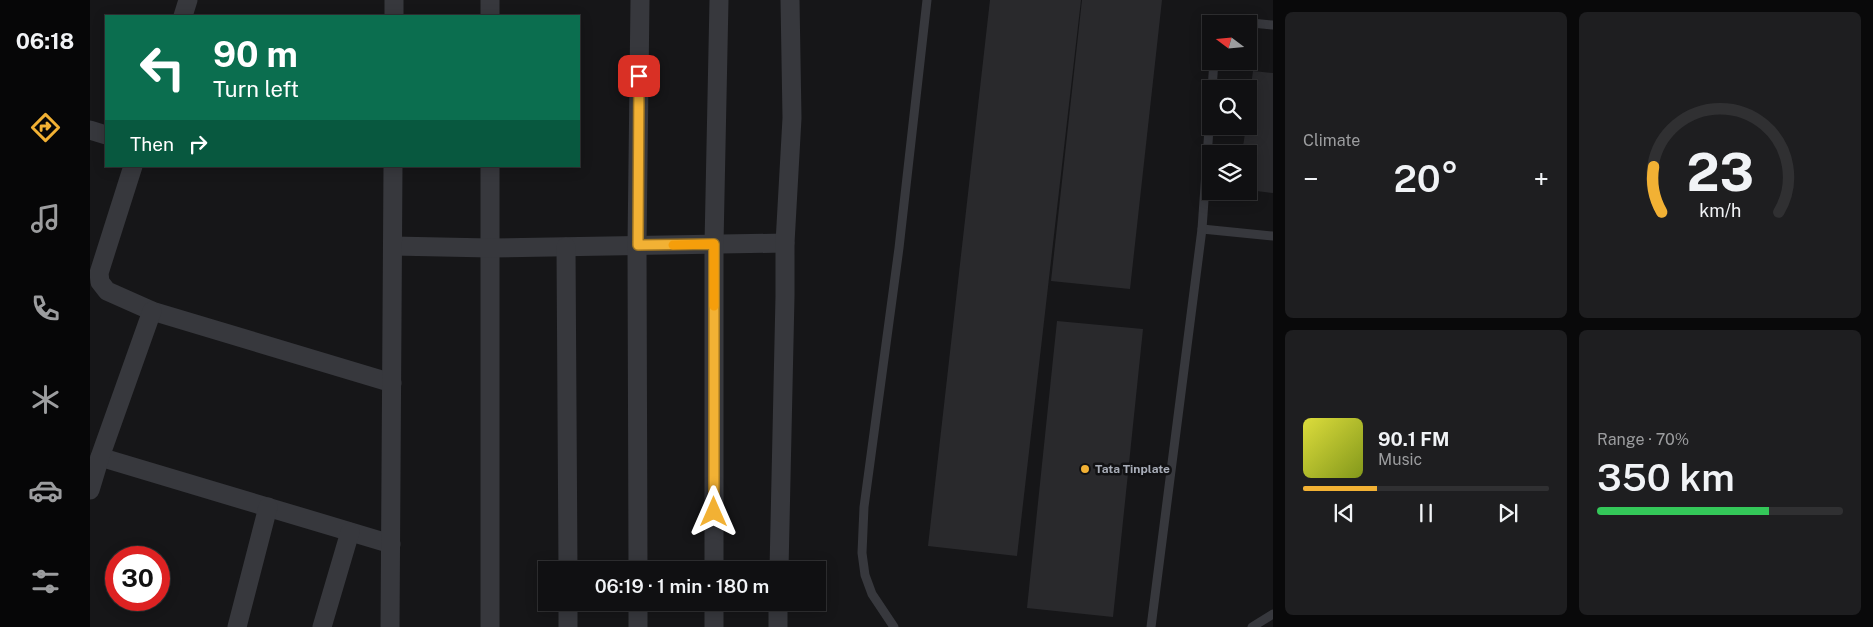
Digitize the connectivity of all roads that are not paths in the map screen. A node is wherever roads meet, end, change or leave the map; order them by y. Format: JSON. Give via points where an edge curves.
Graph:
{"nodes":[{"id":1,"x":188,"y":0,"type":"edge"},
{"id":2,"x":394,"y":0,"type":"edge"},
{"id":3,"x":490,"y":0,"type":"edge"},
{"id":4,"x":640,"y":0,"type":"edge"},
{"id":5,"x":719,"y":0,"type":"edge"},
{"id":6,"x":790,"y":0,"type":"edge"},
{"id":7,"x":928,"y":0,"type":"edge"},
{"id":8,"x":183,"y":15,"type":"edge"},
{"id":9,"x":394,"y":15,"type":"edge"},
{"id":10,"x":490,"y":15,"type":"edge"},
{"id":11,"x":1258,"y":24,"type":"edge"},
{"id":12,"x":1273,"y":25,"type":"edge"},
{"id":13,"x":90,"y":130,"type":"edge"},
{"id":14,"x":105,"y":135,"type":"edge"},
{"id":15,"x":1209,"y":135,"type":"edge"},
{"id":16,"x":133,"y":167,"type":"edge"},
{"id":17,"x":393,"y":167,"type":"edge"},
{"id":18,"x":490,"y":167,"type":"edge"},
{"id":19,"x":1202,"y":229,"type":"junction"},
{"id":20,"x":1273,"y":236,"type":"edge"},
{"id":21,"x":785,"y":243,"type":"junction"},
{"id":22,"x":714,"y":244,"type":"junction"},
{"id":23,"x":638,"y":245,"type":"junction"},
{"id":24,"x":392,"y":246,"type":"junction"},
{"id":25,"x":566,"y":247,"type":"junction"},
{"id":26,"x":490,"y":248,"type":"junction"},
{"id":27,"x":95,"y":283,"type":"edge"},
{"id":28,"x":152,"y":311,"type":"junction"},
{"id":29,"x":392,"y":383,"type":"junction"},
{"id":30,"x":100,"y":457,"type":"junction"},
{"id":31,"x":90,"y":490,"type":"edge"},
{"id":32,"x":268,"y":507,"type":"junction"},
{"id":33,"x":350,"y":532,"type":"junction"},
{"id":34,"x":391,"y":544,"type":"junction"},
{"id":35,"x":568,"y":561,"type":"edge"},
{"id":36,"x":638,"y":561,"type":"edge"},
{"id":37,"x":714,"y":561,"type":"edge"},
{"id":38,"x":779,"y":561,"type":"edge"},
{"id":39,"x":568,"y":611,"type":"edge"},
{"id":40,"x":638,"y":611,"type":"edge"},
{"id":41,"x":714,"y":611,"type":"edge"},
{"id":42,"x":778,"y":611,"type":"edge"},
{"id":43,"x":1273,"y":614,"type":"edge"},
{"id":44,"x":237,"y":627,"type":"edge"},
{"id":45,"x":322,"y":627,"type":"edge"},
{"id":46,"x":390,"y":627,"type":"edge"},
{"id":47,"x":490,"y":627,"type":"edge"},
{"id":48,"x":568,"y":627,"type":"edge"},
{"id":49,"x":638,"y":627,"type":"edge"},
{"id":50,"x":714,"y":627,"type":"edge"},
{"id":51,"x":778,"y":627,"type":"edge"},
{"id":52,"x":894,"y":627,"type":"edge"},
{"id":53,"x":1152,"y":627,"type":"edge"},
{"id":54,"x":1252,"y":627,"type":"edge"}],
"edges":[{"from":1,"to":8,"type":"street"},
{"from":2,"to":9,"type":"street"},
{"from":3,"to":10,"type":"street"},
{"from":4,"to":23,"type":"street"},
{"from":5,"to":22,"type":"street"},
{"from":6,"to":21,"type":"street","via":[[792,118]]},
{"from":7,"to":52,"type":"lane","via":[[864,507],[862,553],[865,575],[872,594]]},
{"from":11,"to":12,"type":"lane"},
{"from":13,"to":14,"type":"street"},
{"from":15,"to":19,"type":"lane"},
{"from":16,"to":27,"type":"street"},
{"from":17,"to":24,"type":"street"},
{"from":18,"to":26,"type":"street"},
{"from":19,"to":20,"type":"lane"},
{"from":19,"to":53,"type":"lane"},
{"from":21,"to":22,"type":"street"},
{"from":21,"to":38,"type":"street"},
{"from":22,"to":23,"type":"street"},
{"from":22,"to":37,"type":"street"},
{"from":23,"to":25,"type":"street"},
{"from":23,"to":36,"type":"street"},
{"from":24,"to":26,"type":"street"},
{"from":24,"to":29,"type":"street"},
{"from":25,"to":26,"type":"street"},
{"from":25,"to":35,"type":"street"},
{"from":26,"to":47,"type":"street"},
{"from":27,"to":28,"type":"street"},
{"from":28,"to":29,"type":"street"},
{"from":28,"to":30,"type":"street"},
{"from":29,"to":34,"type":"street"},
{"from":30,"to":31,"type":"street"},
{"from":30,"to":32,"type":"street"},
{"from":32,"to":33,"type":"street"},
{"from":32,"to":44,"type":"street"},
{"from":33,"to":34,"type":"street"},
{"from":33,"to":45,"type":"street"},
{"from":34,"to":46,"type":"street"},
{"from":39,"to":48,"type":"street"},
{"from":40,"to":49,"type":"street"},
{"from":41,"to":50,"type":"street"},
{"from":42,"to":51,"type":"street"},
{"from":43,"to":54,"type":"lane"}]}
